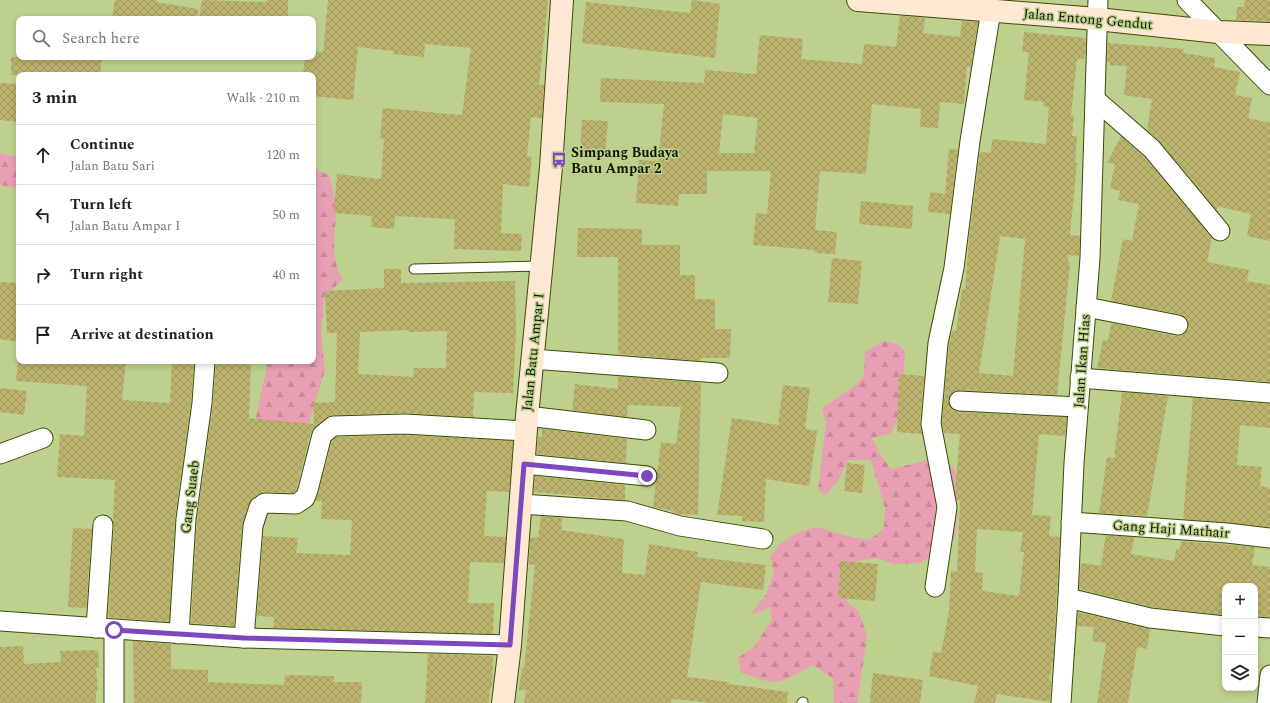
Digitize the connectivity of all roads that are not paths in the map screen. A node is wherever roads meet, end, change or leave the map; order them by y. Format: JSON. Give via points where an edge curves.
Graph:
{"nodes":[{"id":1,"x":562,"y":0,"type":"edge"},
{"id":2,"x":858,"y":0,"type":"edge"},
{"id":3,"x":1187,"y":0,"type":"edge"},
{"id":4,"x":991,"y":10,"type":"junction"},
{"id":5,"x":1098,"y":10,"type":"edge"},
{"id":6,"x":1219,"y":32,"type":"junction"},
{"id":7,"x":1270,"y":34,"type":"edge"},
{"id":8,"x":1270,"y":85,"type":"edge"},
{"id":9,"x":1096,"y":100,"type":"junction"},
{"id":10,"x":1220,"y":231,"type":"dead end"},
{"id":11,"x":542,"y":266,"type":"junction"},
{"id":12,"x":414,"y":269,"type":"dead end"},
{"id":13,"x":1086,"y":307,"type":"junction"},
{"id":14,"x":1178,"y":325,"type":"dead end"},
{"id":15,"x":532,"y":359,"type":"junction"},
{"id":16,"x":205,"y":364,"type":"edge"},
{"id":17,"x":718,"y":373,"type":"dead end"},
{"id":18,"x":1080,"y":378,"type":"junction"},
{"id":19,"x":1270,"y":393,"type":"edge"},
{"id":20,"x":959,"y":401,"type":"dead end"},
{"id":21,"x":1078,"y":407,"type":"junction"},
{"id":22,"x":526,"y":424,"type":"junction"},
{"id":23,"x":646,"y":430,"type":"dead end"},
{"id":24,"x":43,"y":438,"type":"dead end"},
{"id":25,"x":0,"y":454,"type":"edge"},
{"id":26,"x":524,"y":464,"type":"junction"},
{"id":27,"x":647,"y":476,"type":"dead end"},
{"id":28,"x":521,"y":504,"type":"junction"},
{"id":29,"x":1071,"y":522,"type":"junction"},
{"id":30,"x":103,"y":525,"type":"dead end"},
{"id":31,"x":1270,"y":538,"type":"edge"},
{"id":32,"x":763,"y":539,"type":"dead end"},
{"id":33,"x":935,"y":587,"type":"dead end"},
{"id":34,"x":1068,"y":598,"type":"junction"},
{"id":35,"x":0,"y":621,"type":"edge"},
{"id":36,"x":1222,"y":626,"type":"edge"},
{"id":37,"x":1258,"y":627,"type":"edge"},
{"id":38,"x":1270,"y":628,"type":"edge"},
{"id":39,"x":105,"y":629,"type":"junction"},
{"id":40,"x":179,"y":634,"type":"junction"},
{"id":41,"x":244,"y":638,"type":"junction"},
{"id":42,"x":510,"y":645,"type":"junction"},
{"id":43,"x":1270,"y":675,"type":"edge"},
{"id":44,"x":114,"y":703,"type":"edge"},
{"id":45,"x":503,"y":703,"type":"edge"},
{"id":46,"x":1060,"y":703,"type":"edge"},
{"id":47,"x":1267,"y":703,"type":"edge"}],
"edges":[{"from":1,"to":11,"type":"street","name":"Jalan Batu Ampar I"},
{"from":2,"to":4,"type":"street","name":"Jalan Entong Gendut"},
{"from":3,"to":6,"type":"street"},
{"from":4,"to":5,"type":"street","name":"Jalan Entong Gendut"},
{"from":4,"to":33,"type":"street","via":[[970,141],[954,268],[938,343],[931,424],[947,507]]},
{"from":5,"to":6,"type":"street","name":"Jalan Entong Gendut"},
{"from":5,"to":9,"type":"street","name":"Jalan Ikan Hias"},
{"from":6,"to":7,"type":"street","name":"Jalan Entong Gendut"},
{"from":6,"to":8,"type":"street"},
{"from":9,"to":10,"type":"street","via":[[1152,149]]},
{"from":9,"to":13,"type":"street","name":"Jalan Ikan Hias"},
{"from":11,"to":12,"type":"lane"},
{"from":11,"to":15,"type":"street","name":"Jalan Batu Ampar I"},
{"from":13,"to":14,"type":"street"},
{"from":13,"to":18,"type":"street","name":"Jalan Ikan Hias"},
{"from":15,"to":17,"type":"street"},
{"from":15,"to":22,"type":"street","name":"Jalan Batu Ampar I"},
{"from":16,"to":40,"type":"street","name":"Gang Suaeb","via":[[186,519]]},
{"from":18,"to":19,"type":"street"},
{"from":18,"to":21,"type":"street","name":"Jalan Ikan Hias"},
{"from":20,"to":21,"type":"street"},
{"from":21,"to":29,"type":"street","name":"Jalan Ikan Hias"},
{"from":22,"to":23,"type":"street"},
{"from":22,"to":26,"type":"street","name":"Jalan Batu Ampar I"},
{"from":22,"to":41,"type":"street","via":[[334,426],[327,430],[322,435],[305,498],[296,504],[265,502],[259,507],[254,526]]},
{"from":24,"to":25,"type":"street"},
{"from":26,"to":27,"type":"street"},
{"from":26,"to":28,"type":"street","name":"Jalan Batu Ampar I"},
{"from":28,"to":32,"type":"street","via":[[627,511],[680,526]]},
{"from":28,"to":42,"type":"street","name":"Jalan Batu Ampar I"},
{"from":29,"to":31,"type":"street","name":"Gang Haji Mathair"},
{"from":29,"to":34,"type":"street","name":"Jalan Ikan Hias"},
{"from":30,"to":39,"type":"street"},
{"from":34,"to":36,"type":"street","via":[[1150,618]]},
{"from":34,"to":46,"type":"street","name":"Jalan Ikan Hias"},
{"from":35,"to":39,"type":"street"},
{"from":37,"to":38,"type":"street"},
{"from":39,"to":40,"type":"street"},
{"from":39,"to":44,"type":"street"},
{"from":40,"to":41,"type":"street"},
{"from":41,"to":42,"type":"street"},
{"from":42,"to":45,"type":"street","name":"Jalan Batu Ampar I"},
{"from":43,"to":47,"type":"street"}]}
